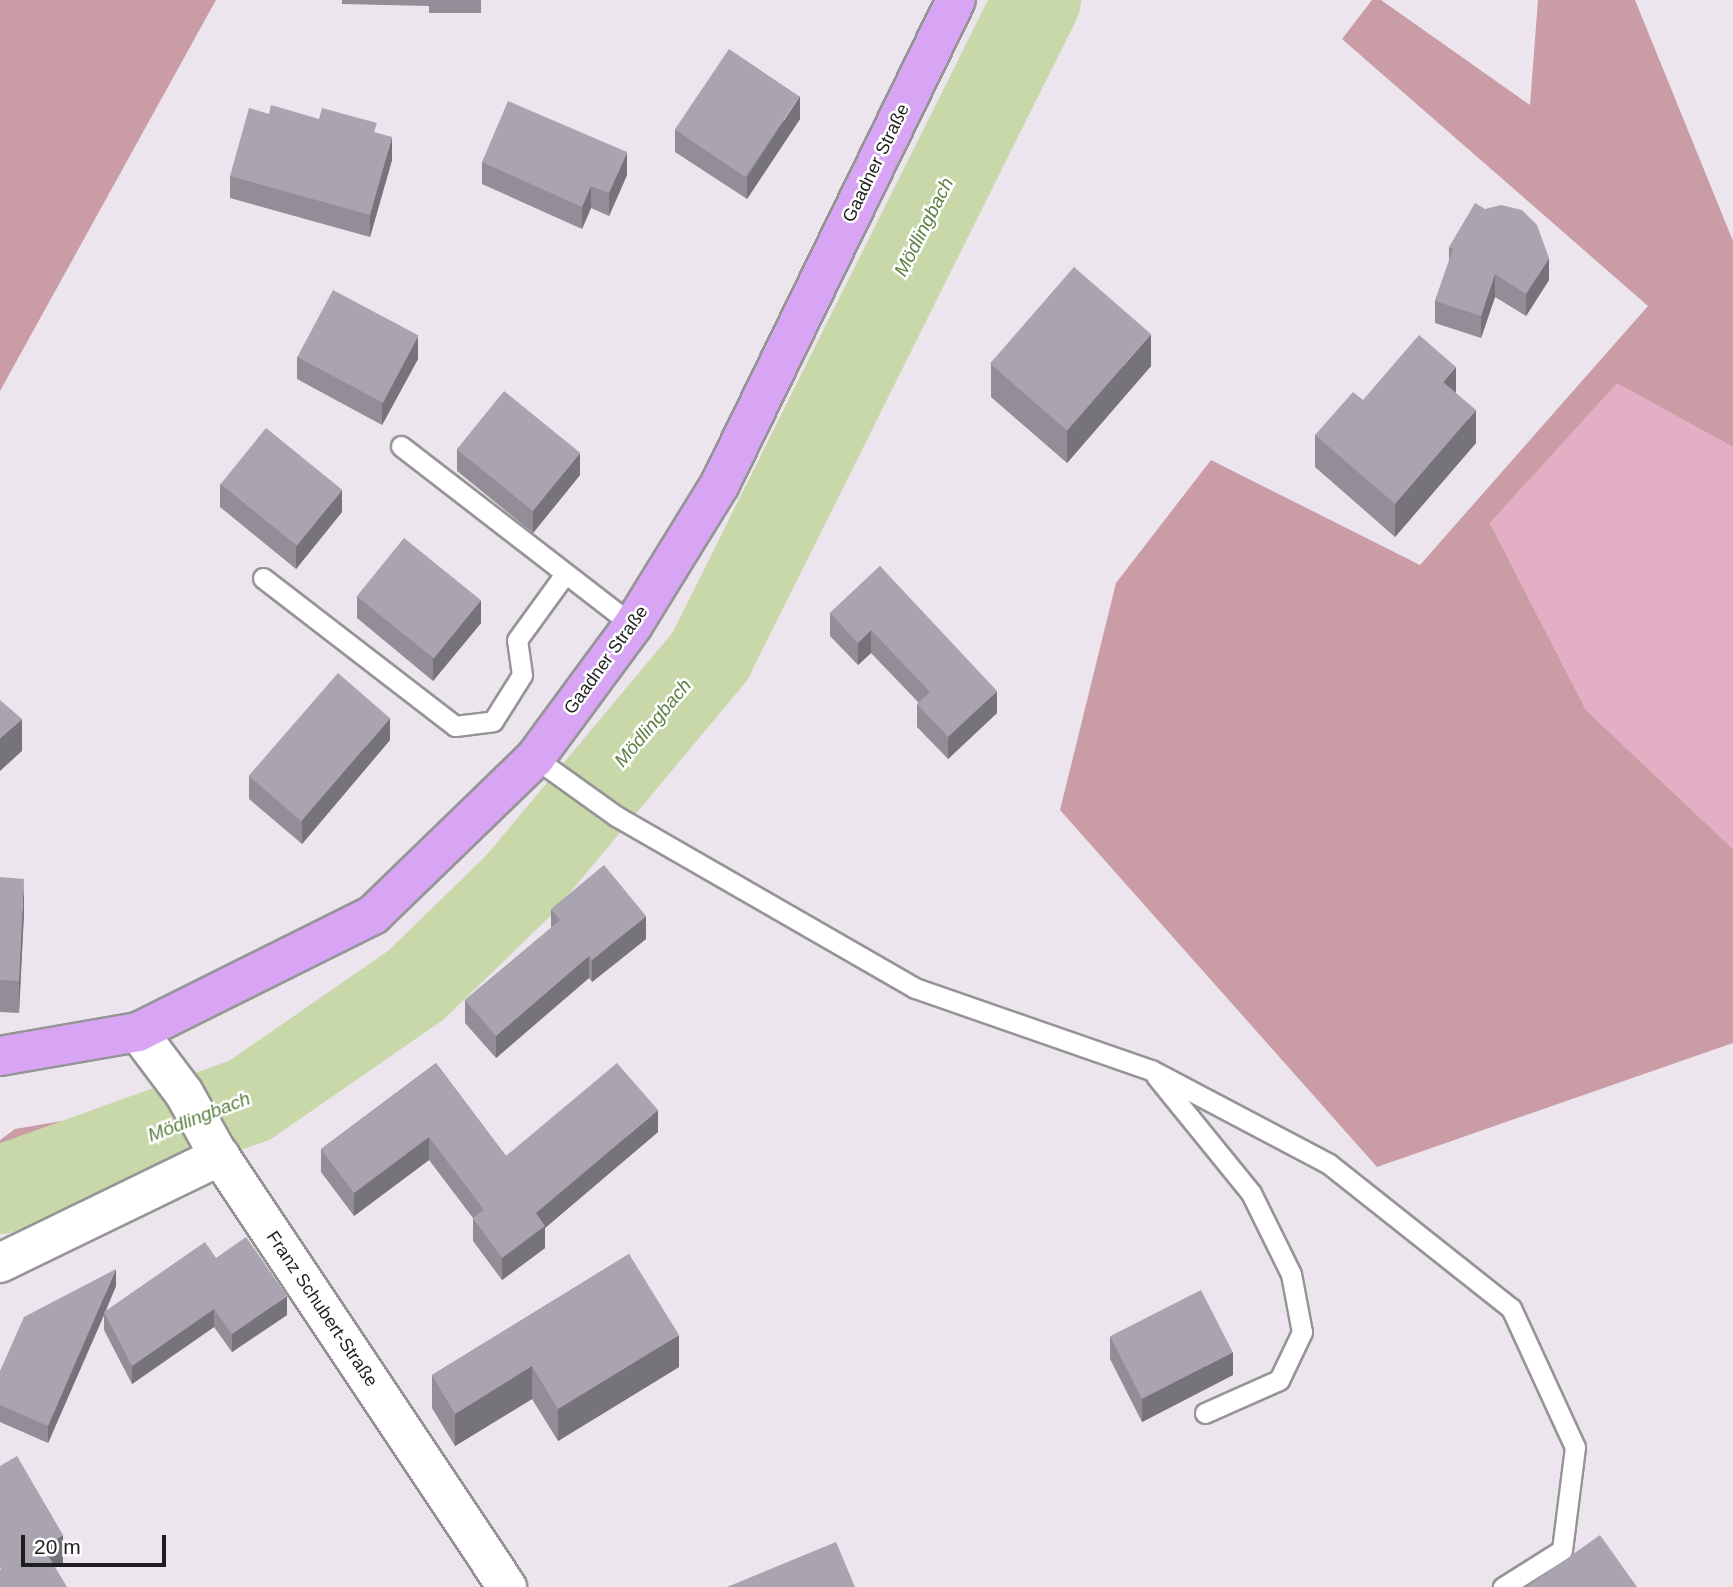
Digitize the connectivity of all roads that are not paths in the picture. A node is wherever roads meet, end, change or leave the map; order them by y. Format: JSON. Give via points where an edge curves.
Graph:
{"nodes":[{"id":1,"x":956,"y":0,"type":"edge"},
{"id":2,"x":401,"y":446,"type":"dead end"},
{"id":3,"x":565,"y":573,"type":"junction"},
{"id":4,"x":263,"y":578,"type":"dead end"},
{"id":5,"x":633,"y":625,"type":"junction"},
{"id":6,"x":535,"y":758,"type":"junction"},
{"id":7,"x":138,"y":1032,"type":"junction"},
{"id":8,"x":0,"y":1056,"type":"edge"},
{"id":9,"x":1151,"y":1070,"type":"junction"},
{"id":10,"x":217,"y":1152,"type":"junction"},
{"id":11,"x":0,"y":1263,"type":"edge"},
{"id":12,"x":1205,"y":1413,"type":"dead end"},
{"id":13,"x":507,"y":1587,"type":"edge"},
{"id":14,"x":1503,"y":1587,"type":"edge"}],
"edges":[{"from":1,"to":5,"type":"main road","name":"Gaadner Straße","via":[[720,484]]},
{"from":2,"to":3,"type":"lane"},
{"from":3,"to":4,"type":"lane","via":[[517,640],[522,675],[493,721],[454,726]]},
{"from":3,"to":5,"type":"lane"},
{"from":5,"to":6,"type":"main road","name":"Gaadner Straße"},
{"from":6,"to":7,"type":"main road","name":"Gaadner Straße","via":[[373,915]]},
{"from":6,"to":9,"type":"lane","via":[[616,816],[915,988]]},
{"from":7,"to":8,"type":"main road","name":"Gaadner Straße"},
{"from":7,"to":10,"type":"street","name":"Franz Schubert-Straße","via":[[184,1093]]},
{"from":9,"to":12,"type":"lane","via":[[1251,1193],[1291,1274],[1303,1332],[1279,1380]]},
{"from":9,"to":14,"type":"lane","via":[[1329,1164],[1511,1308],[1575,1447],[1562,1550]]},
{"from":10,"to":11,"type":"street"},
{"from":10,"to":13,"type":"street","name":"Franz Schubert-Straße"}]}
